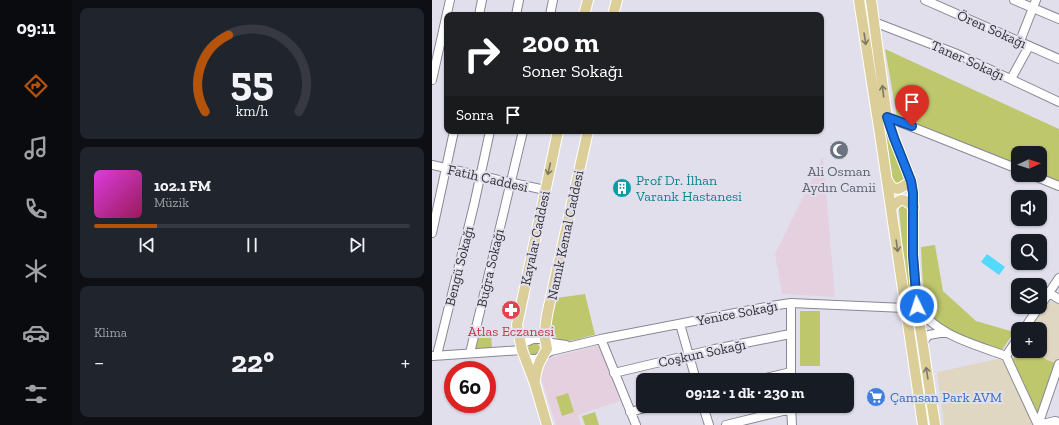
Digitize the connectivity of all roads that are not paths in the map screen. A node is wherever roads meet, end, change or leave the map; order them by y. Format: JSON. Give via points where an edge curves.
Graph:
{"nodes":[{"id":1,"x":450,"y":0,"type":"edge"},
{"id":2,"x":482,"y":0,"type":"edge"},
{"id":3,"x":519,"y":0,"type":"edge"},
{"id":4,"x":553,"y":0,"type":"edge"},
{"id":5,"x":588,"y":0,"type":"edge"},
{"id":6,"x":617,"y":0,"type":"edge"},
{"id":7,"x":859,"y":0,"type":"edge"},
{"id":8,"x":871,"y":0,"type":"edge"},
{"id":9,"x":925,"y":0,"type":"edge"},
{"id":10,"x":1014,"y":0,"type":"edge"},
{"id":11,"x":1036,"y":0,"type":"edge"},
{"id":12,"x":1034,"y":8,"type":"junction"},
{"id":13,"x":447,"y":12,"type":"edge"},
{"id":14,"x":480,"y":12,"type":"edge"},
{"id":15,"x":517,"y":12,"type":"edge"},
{"id":16,"x":551,"y":12,"type":"edge"},
{"id":17,"x":585,"y":12,"type":"edge"},
{"id":18,"x":615,"y":12,"type":"edge"},
{"id":19,"x":1059,"y":19,"type":"edge"},
{"id":20,"x":874,"y":22,"type":"junction"},
{"id":21,"x":444,"y":27,"type":"edge"},
{"id":22,"x":1020,"y":41,"type":"junction"},
{"id":23,"x":1029,"y":46,"type":"junction"},
{"id":24,"x":1059,"y":59,"type":"edge"},
{"id":25,"x":1011,"y":79,"type":"junction"},
{"id":26,"x":432,"y":80,"type":"edge"},
{"id":27,"x":1059,"y":102,"type":"edge"},
{"id":28,"x":887,"y":117,"type":"junction"},
{"id":29,"x":453,"y":134,"type":"edge"},
{"id":30,"x":489,"y":134,"type":"edge"},
{"id":31,"x":522,"y":134,"type":"edge"},
{"id":32,"x":557,"y":134,"type":"edge"},
{"id":33,"x":587,"y":134,"type":"edge"},
{"id":34,"x":432,"y":166,"type":"edge"},
{"id":35,"x":1011,"y":166,"type":"edge"},
{"id":36,"x":446,"y":169,"type":"junction"},
{"id":37,"x":479,"y":176,"type":"junction"},
{"id":38,"x":887,"y":180,"type":"junction"},
{"id":39,"x":911,"y":181,"type":"junction"},
{"id":40,"x":1047,"y":181,"type":"edge"},
{"id":41,"x":510,"y":183,"type":"junction"},
{"id":42,"x":1059,"y":186,"type":"edge"},
{"id":43,"x":544,"y":190,"type":"junction"},
{"id":44,"x":914,"y":207,"type":"junction"},
{"id":45,"x":891,"y":208,"type":"junction"},
{"id":46,"x":432,"y":233,"type":"edge"},
{"id":47,"x":1059,"y":278,"type":"edge"},
{"id":48,"x":1049,"y":293,"type":"junction"},
{"id":49,"x":1047,"y":296,"type":"edge"},
{"id":50,"x":1059,"y":299,"type":"edge"},
{"id":51,"x":791,"y":303,"type":"junction"},
{"id":52,"x":917,"y":306,"type":"junction"},
{"id":53,"x":905,"y":308,"type":"junction"},
{"id":54,"x":680,"y":324,"type":"junction"},
{"id":55,"x":948,"y":333,"type":"junction"},
{"id":56,"x":790,"y":334,"type":"junction"},
{"id":57,"x":545,"y":339,"type":"junction"},
{"id":58,"x":601,"y":339,"type":"junction"},
{"id":59,"x":570,"y":346,"type":"junction"},
{"id":60,"x":923,"y":346,"type":"junction"},
{"id":61,"x":1011,"y":348,"type":"edge"},
{"id":62,"x":523,"y":351,"type":"junction"},
{"id":63,"x":470,"y":353,"type":"junction"},
{"id":64,"x":543,"y":355,"type":"junction"},
{"id":65,"x":689,"y":355,"type":"junction"},
{"id":66,"x":434,"y":356,"type":"edge"},
{"id":67,"x":1006,"y":356,"type":"junction"},
{"id":68,"x":1058,"y":369,"type":"edge"},
{"id":69,"x":614,"y":373,"type":"junction"},
{"id":70,"x":694,"y":373,"type":"edge"},
{"id":71,"x":791,"y":373,"type":"edge"},
{"id":72,"x":535,"y":384,"type":"junction"},
{"id":73,"x":636,"y":410,"type":"edge"},
{"id":74,"x":630,"y":412,"type":"junction"},
{"id":75,"x":705,"y":413,"type":"edge"},
{"id":76,"x":769,"y":413,"type":"edge"},
{"id":77,"x":791,"y":413,"type":"edge"},
{"id":78,"x":1059,"y":422,"type":"edge"},
{"id":79,"x":547,"y":425,"type":"edge"},
{"id":80,"x":636,"y":425,"type":"edge"},
{"id":81,"x":709,"y":425,"type":"edge"},
{"id":82,"x":726,"y":425,"type":"edge"},
{"id":83,"x":792,"y":425,"type":"edge"},
{"id":84,"x":923,"y":425,"type":"edge"},
{"id":85,"x":935,"y":425,"type":"edge"},
{"id":86,"x":1038,"y":425,"type":"edge"}],
"edges":[{"from":1,"to":13,"type":"street"},
{"from":2,"to":14,"type":"street"},
{"from":3,"to":15,"type":"street"},
{"from":4,"to":16,"type":"street"},
{"from":5,"to":17,"type":"main road"},
{"from":6,"to":18,"type":"main road"},
{"from":7,"to":38,"type":"main road","one_way":true},
{"from":8,"to":20,"type":"main road"},
{"from":9,"to":22,"type":"street","name":"Ören Sokağı"},
{"from":10,"to":12,"type":"street"},
{"from":11,"to":12,"type":"street"},
{"from":12,"to":19,"type":"street"},
{"from":12,"to":22,"type":"street"},
{"from":20,"to":25,"type":"street","name":"Taner Sokağı","via":[[957,54]]},
{"from":28,"to":20,"type":"main road","one_way":true},
{"from":21,"to":26,"type":"street"},
{"from":22,"to":23,"type":"street","name":"Ören Sokağı"},
{"from":23,"to":24,"type":"street","name":"Ören Sokağı"},
{"from":23,"to":25,"type":"street"},
{"from":25,"to":27,"type":"street","name":"Taner Sokağı"},
{"from":28,"to":35,"type":"street"},
{"from":28,"to":39,"type":"main road"},
{"from":29,"to":36,"type":"street"},
{"from":30,"to":37,"type":"street","name":"Bengü Sokağı"},
{"from":31,"to":41,"type":"street","name":"Buğra Sokağı"},
{"from":32,"to":43,"type":"main road","name":"Kayalar Caddesi","one_way":true},
{"from":33,"to":57,"type":"main road","name":"Namık Kemal Caddesi","via":[[548,309]]},
{"from":34,"to":36,"type":"street","name":"Fatih Caddesi"},
{"from":36,"to":37,"type":"street","name":"Fatih Caddesi"},
{"from":36,"to":46,"type":"street"},
{"from":37,"to":41,"type":"street","name":"Fatih Caddesi"},
{"from":37,"to":66,"type":"street","name":"Bengü Sokağı"},
{"from":38,"to":39,"type":"main road","via":[[890,186],[897,189]]},
{"from":38,"to":45,"type":"main road"},
{"from":39,"to":44,"type":"main road"},
{"from":40,"to":42,"type":"street"},
{"from":41,"to":43,"type":"street","name":"Fatih Caddesi"},
{"from":41,"to":63,"type":"street","name":"Buğra Sokağı"},
{"from":43,"to":62,"type":"main road","name":"Kayalar Caddesi","via":[[517,325]]},
{"from":44,"to":45,"type":"main road","via":[[906,200],[902,200]]},
{"from":44,"to":52,"type":"main road","via":[[913,255]]},
{"from":45,"to":53,"type":"main road","one_way":true},
{"from":47,"to":48,"type":"street"},
{"from":48,"to":49,"type":"street"},
{"from":48,"to":50,"type":"street"},
{"from":51,"to":53,"type":"street","name":"Yenice Sokağı"},
{"from":51,"to":54,"type":"street","name":"Yenice Sokağı"},
{"from":51,"to":56,"type":"street"},
{"from":52,"to":55,"type":"street","via":[[929,321]]},
{"from":52,"to":60,"type":"main road"},
{"from":53,"to":84,"type":"main road"},
{"from":54,"to":58,"type":"street","name":"Yenice Sokağı"},
{"from":54,"to":65,"type":"street"},
{"from":55,"to":60,"type":"street","via":[[929,335]]},
{"from":55,"to":67,"type":"street"},
{"from":56,"to":65,"type":"street","name":"Coşkun Sokağı"},
{"from":56,"to":71,"type":"street"},
{"from":57,"to":59,"type":"street"},
{"from":57,"to":62,"type":"street","via":[[533,339]]},
{"from":57,"to":64,"type":"main road","via":[[547,349]]},
{"from":58,"to":59,"type":"street","name":"Yenice Sokağı"},
{"from":58,"to":69,"type":"street"},
{"from":59,"to":64,"type":"street","name":"Yenice Sokağı"},
{"from":85,"to":60,"type":"main road","one_way":true},
{"from":61,"to":67,"type":"street"},
{"from":62,"to":63,"type":"street"},
{"from":62,"to":64,"type":"street","via":[[532,359]]},
{"from":62,"to":72,"type":"main road","name":"Kayalar Caddesi"},
{"from":63,"to":66,"type":"street"},
{"from":64,"to":72,"type":"main road","via":[[536,372]]},
{"from":65,"to":69,"type":"street","name":"Coşkun Sokağı"},
{"from":65,"to":70,"type":"street"},
{"from":67,"to":86,"type":"street"},
{"from":68,"to":86,"type":"street"},
{"from":69,"to":74,"type":"street"},
{"from":72,"to":79,"type":"main road"},
{"from":73,"to":74,"type":"street"},
{"from":74,"to":80,"type":"street"},
{"from":75,"to":81,"type":"street"},
{"from":76,"to":82,"type":"street"},
{"from":77,"to":83,"type":"street"},
{"from":78,"to":86,"type":"street"}]}
